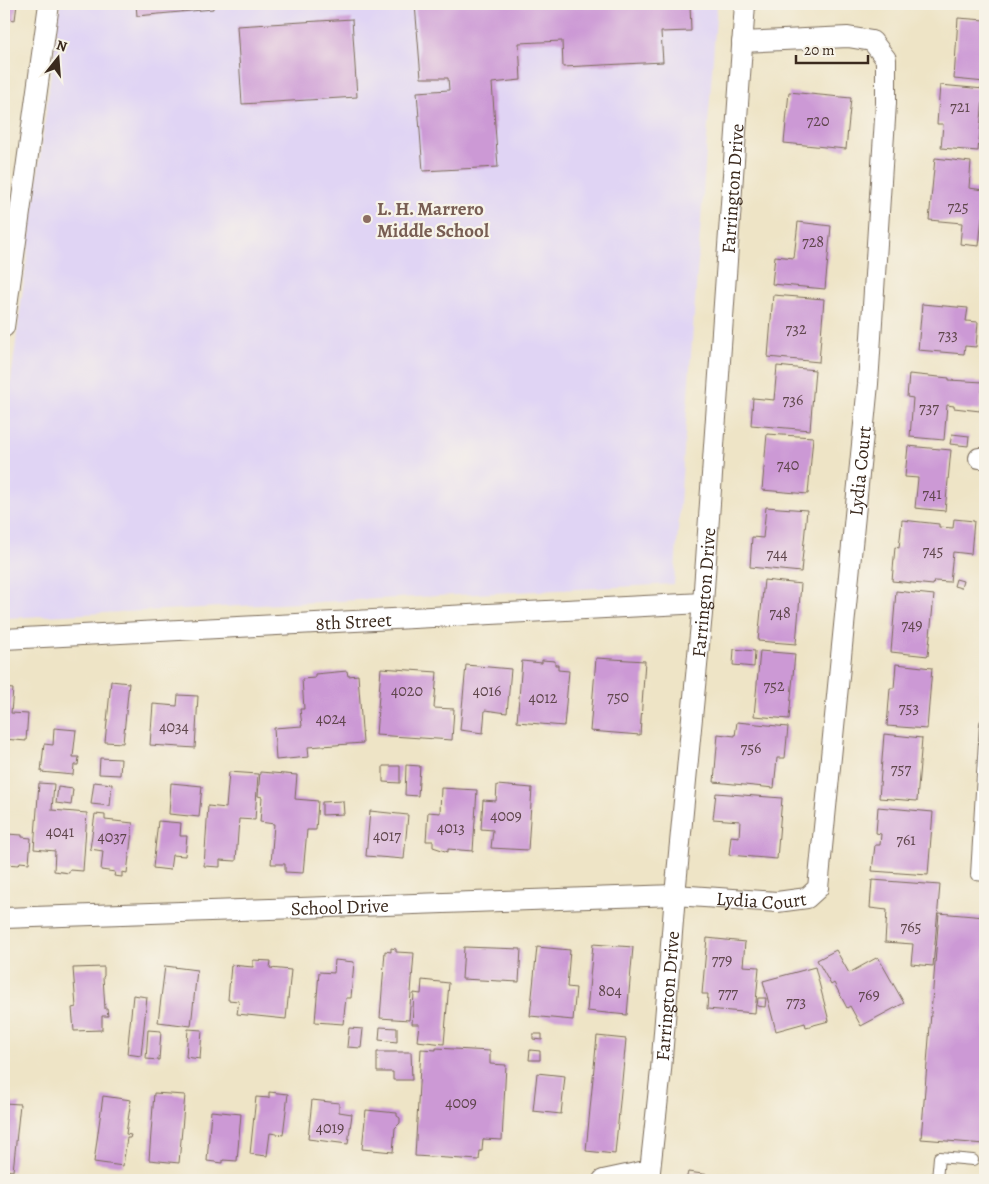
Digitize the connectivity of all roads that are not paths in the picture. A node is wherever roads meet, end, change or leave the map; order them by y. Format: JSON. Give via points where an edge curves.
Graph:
{"nodes":[{"id":1,"x":49,"y":4,"type":"edge"},
{"id":2,"x":745,"y":4,"type":"edge"},
{"id":3,"x":742,"y":42,"type":"junction"},
{"id":4,"x":4,"y":327,"type":"edge"},
{"id":5,"x":703,"y":602,"type":"junction"},
{"id":6,"x":4,"y":639,"type":"edge"},
{"id":7,"x":985,"y":724,"type":"edge"},
{"id":8,"x":985,"y":876,"type":"edge"},
{"id":9,"x":676,"y":895,"type":"junction"},
{"id":10,"x":4,"y":918,"type":"edge"},
{"id":11,"x":973,"y":1160,"type":"dead end"},
{"id":12,"x":649,"y":1175,"type":"edge"},
{"id":13,"x":603,"y":1180,"type":"edge"},
{"id":14,"x":937,"y":1180,"type":"edge"}],
"edges":[{"from":1,"to":4,"type":"street"},
{"from":2,"to":3,"type":"street","name":"Farrington Drive"},
{"from":3,"to":5,"type":"street","name":"Farrington Drive"},
{"from":3,"to":9,"type":"street","name":"Lydia Court","via":[[848,37],[872,41],[886,59],[868,384],[818,888],[806,898],[777,902]]},
{"from":5,"to":6,"type":"street","name":"8th Street"},
{"from":5,"to":9,"type":"street","name":"Farrington Drive"},
{"from":7,"to":8,"type":"lane","via":[[976,875]]},
{"from":9,"to":10,"type":"street","name":"School Drive"},
{"from":9,"to":12,"type":"street","name":"Farrington Drive"},
{"from":11,"to":14,"type":"lane","via":[[939,1157]]},
{"from":12,"to":13,"type":"street"}]}
